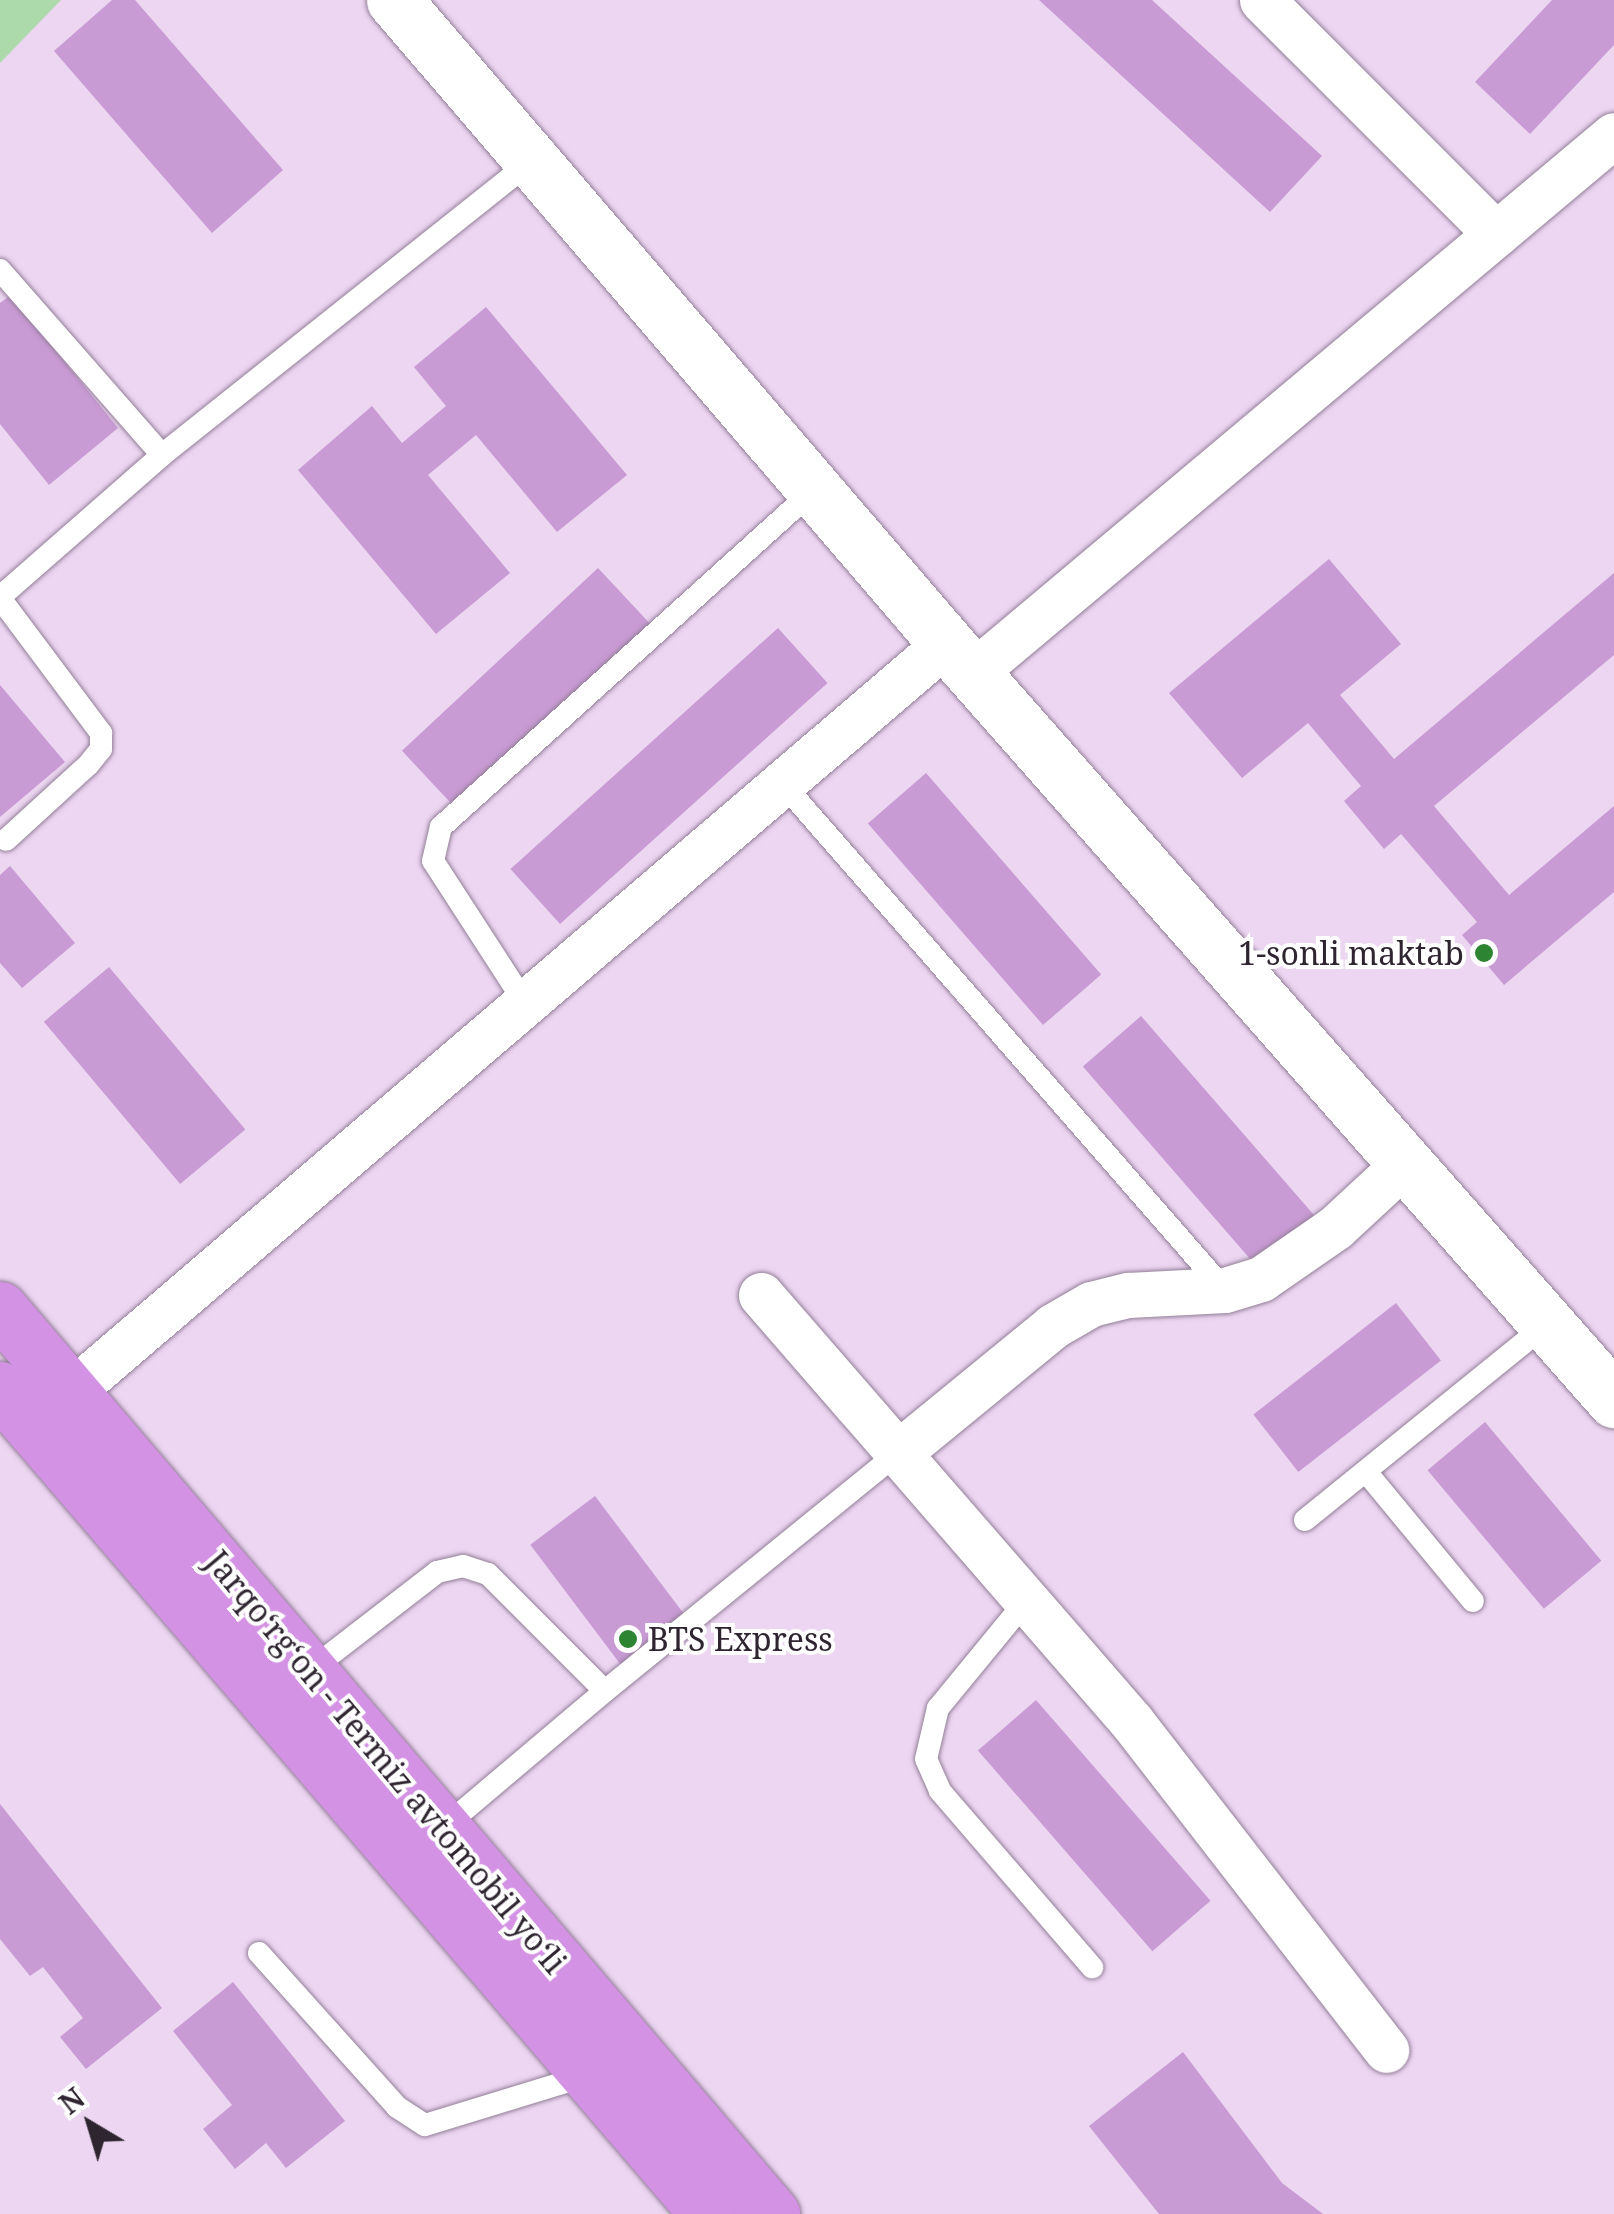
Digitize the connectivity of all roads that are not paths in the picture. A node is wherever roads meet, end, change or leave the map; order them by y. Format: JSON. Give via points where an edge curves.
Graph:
{"nodes":[{"id":1,"x":394,"y":0,"type":"edge"},
{"id":2,"x":1262,"y":0,"type":"edge"},
{"id":3,"x":1614,"y":135,"type":"edge"},
{"id":4,"x":532,"y":161,"type":"junction"},
{"id":5,"x":1496,"y":234,"type":"junction"},
{"id":6,"x":0,"y":270,"type":"edge"},
{"id":7,"x":162,"y":455,"type":"junction"},
{"id":8,"x":814,"y":490,"type":"junction"},
{"id":9,"x":0,"y":598,"type":"edge"},
{"id":10,"x":960,"y":658,"type":"junction"},
{"id":11,"x":783,"y":784,"type":"junction"},
{"id":12,"x":6,"y":840,"type":"dead end"},
{"id":13,"x":525,"y":1003,"type":"junction"},
{"id":14,"x":1404,"y":1164,"type":"junction"},
{"id":15,"x":1225,"y":1290,"type":"junction"},
{"id":16,"x":760,"y":1295,"type":"dead end"},
{"id":17,"x":0,"y":1310,"type":"edge"},
{"id":18,"x":1547,"y":1324,"type":"junction"},
{"id":19,"x":1614,"y":1400,"type":"edge"},
{"id":20,"x":24,"y":1412,"type":"edge"},
{"id":21,"x":898,"y":1454,"type":"junction"},
{"id":22,"x":1367,"y":1474,"type":"junction"},
{"id":23,"x":1304,"y":1520,"type":"dead end"},
{"id":24,"x":1026,"y":1601,"type":"junction"},
{"id":25,"x":1473,"y":1601,"type":"dead end"},
{"id":26,"x":309,"y":1672,"type":"junction"},
{"id":27,"x":604,"y":1691,"type":"junction"},
{"id":28,"x":443,"y":1828,"type":"junction"},
{"id":29,"x":259,"y":1953,"type":"dead end"},
{"id":30,"x":1092,"y":1967,"type":"dead end"},
{"id":31,"x":1386,"y":2050,"type":"dead end"},
{"id":32,"x":590,"y":2075,"type":"junction"},
{"id":33,"x":708,"y":2214,"type":"edge"},
{"id":34,"x":772,"y":2214,"type":"edge"}],
"edges":[{"from":1,"to":4,"type":"street"},
{"from":2,"to":5,"type":"street"},
{"from":3,"to":5,"type":"street"},
{"from":4,"to":7,"type":"lane"},
{"from":4,"to":8,"type":"street"},
{"from":5,"to":10,"type":"street"},
{"from":6,"to":7,"type":"lane"},
{"from":7,"to":9,"type":"lane"},
{"from":8,"to":10,"type":"street"},
{"from":8,"to":13,"type":"lane","via":[[441,827],[433,861]]},
{"from":9,"to":12,"type":"lane","via":[[102,733],[101,749],[88,765]]},
{"from":10,"to":11,"type":"street"},
{"from":10,"to":14,"type":"street"},
{"from":11,"to":13,"type":"street"},
{"from":11,"to":15,"type":"lane"},
{"from":13,"to":20,"type":"street"},
{"from":14,"to":15,"type":"street","via":[[1336,1227],[1261,1279]]},
{"from":14,"to":18,"type":"street"},
{"from":15,"to":21,"type":"street","via":[[1128,1294],[1092,1304],[1053,1326]]},
{"from":16,"to":21,"type":"street"},
{"from":17,"to":20,"type":"highway","name":"Jarqoʻrgʻon - Termiz avtomobil yoʻli"},
{"from":18,"to":19,"type":"street"},
{"from":18,"to":22,"type":"lane"},
{"from":20,"to":26,"type":"highway","name":"Jarqoʻrgʻon - Termiz avtomobil yoʻli"},
{"from":20,"to":32,"type":"highway","name":"Jarqoʻrgʻon - Termiz avtomobil yoʻli"},
{"from":21,"to":24,"type":"street"},
{"from":21,"to":27,"type":"lane"},
{"from":22,"to":23,"type":"lane"},
{"from":22,"to":25,"type":"lane"},
{"from":24,"to":30,"type":"lane","via":[[938,1708],[926,1759],[940,1791]]},
{"from":24,"to":31,"type":"street","via":[[1132,1722]]},
{"from":26,"to":27,"type":"lane","via":[[437,1572],[463,1566],[488,1574]]},
{"from":26,"to":28,"type":"highway","name":"Jarqoʻrgʻon - Termiz avtomobil yoʻli"},
{"from":27,"to":28,"type":"lane"},
{"from":28,"to":34,"type":"highway","name":"Jarqoʻrgʻon - Termiz avtomobil yoʻli"},
{"from":29,"to":32,"type":"lane","via":[[397,2107],[425,2125]]},
{"from":32,"to":33,"type":"highway","name":"Jarqoʻrgʻon - Termiz avtomobil yoʻli"}]}
